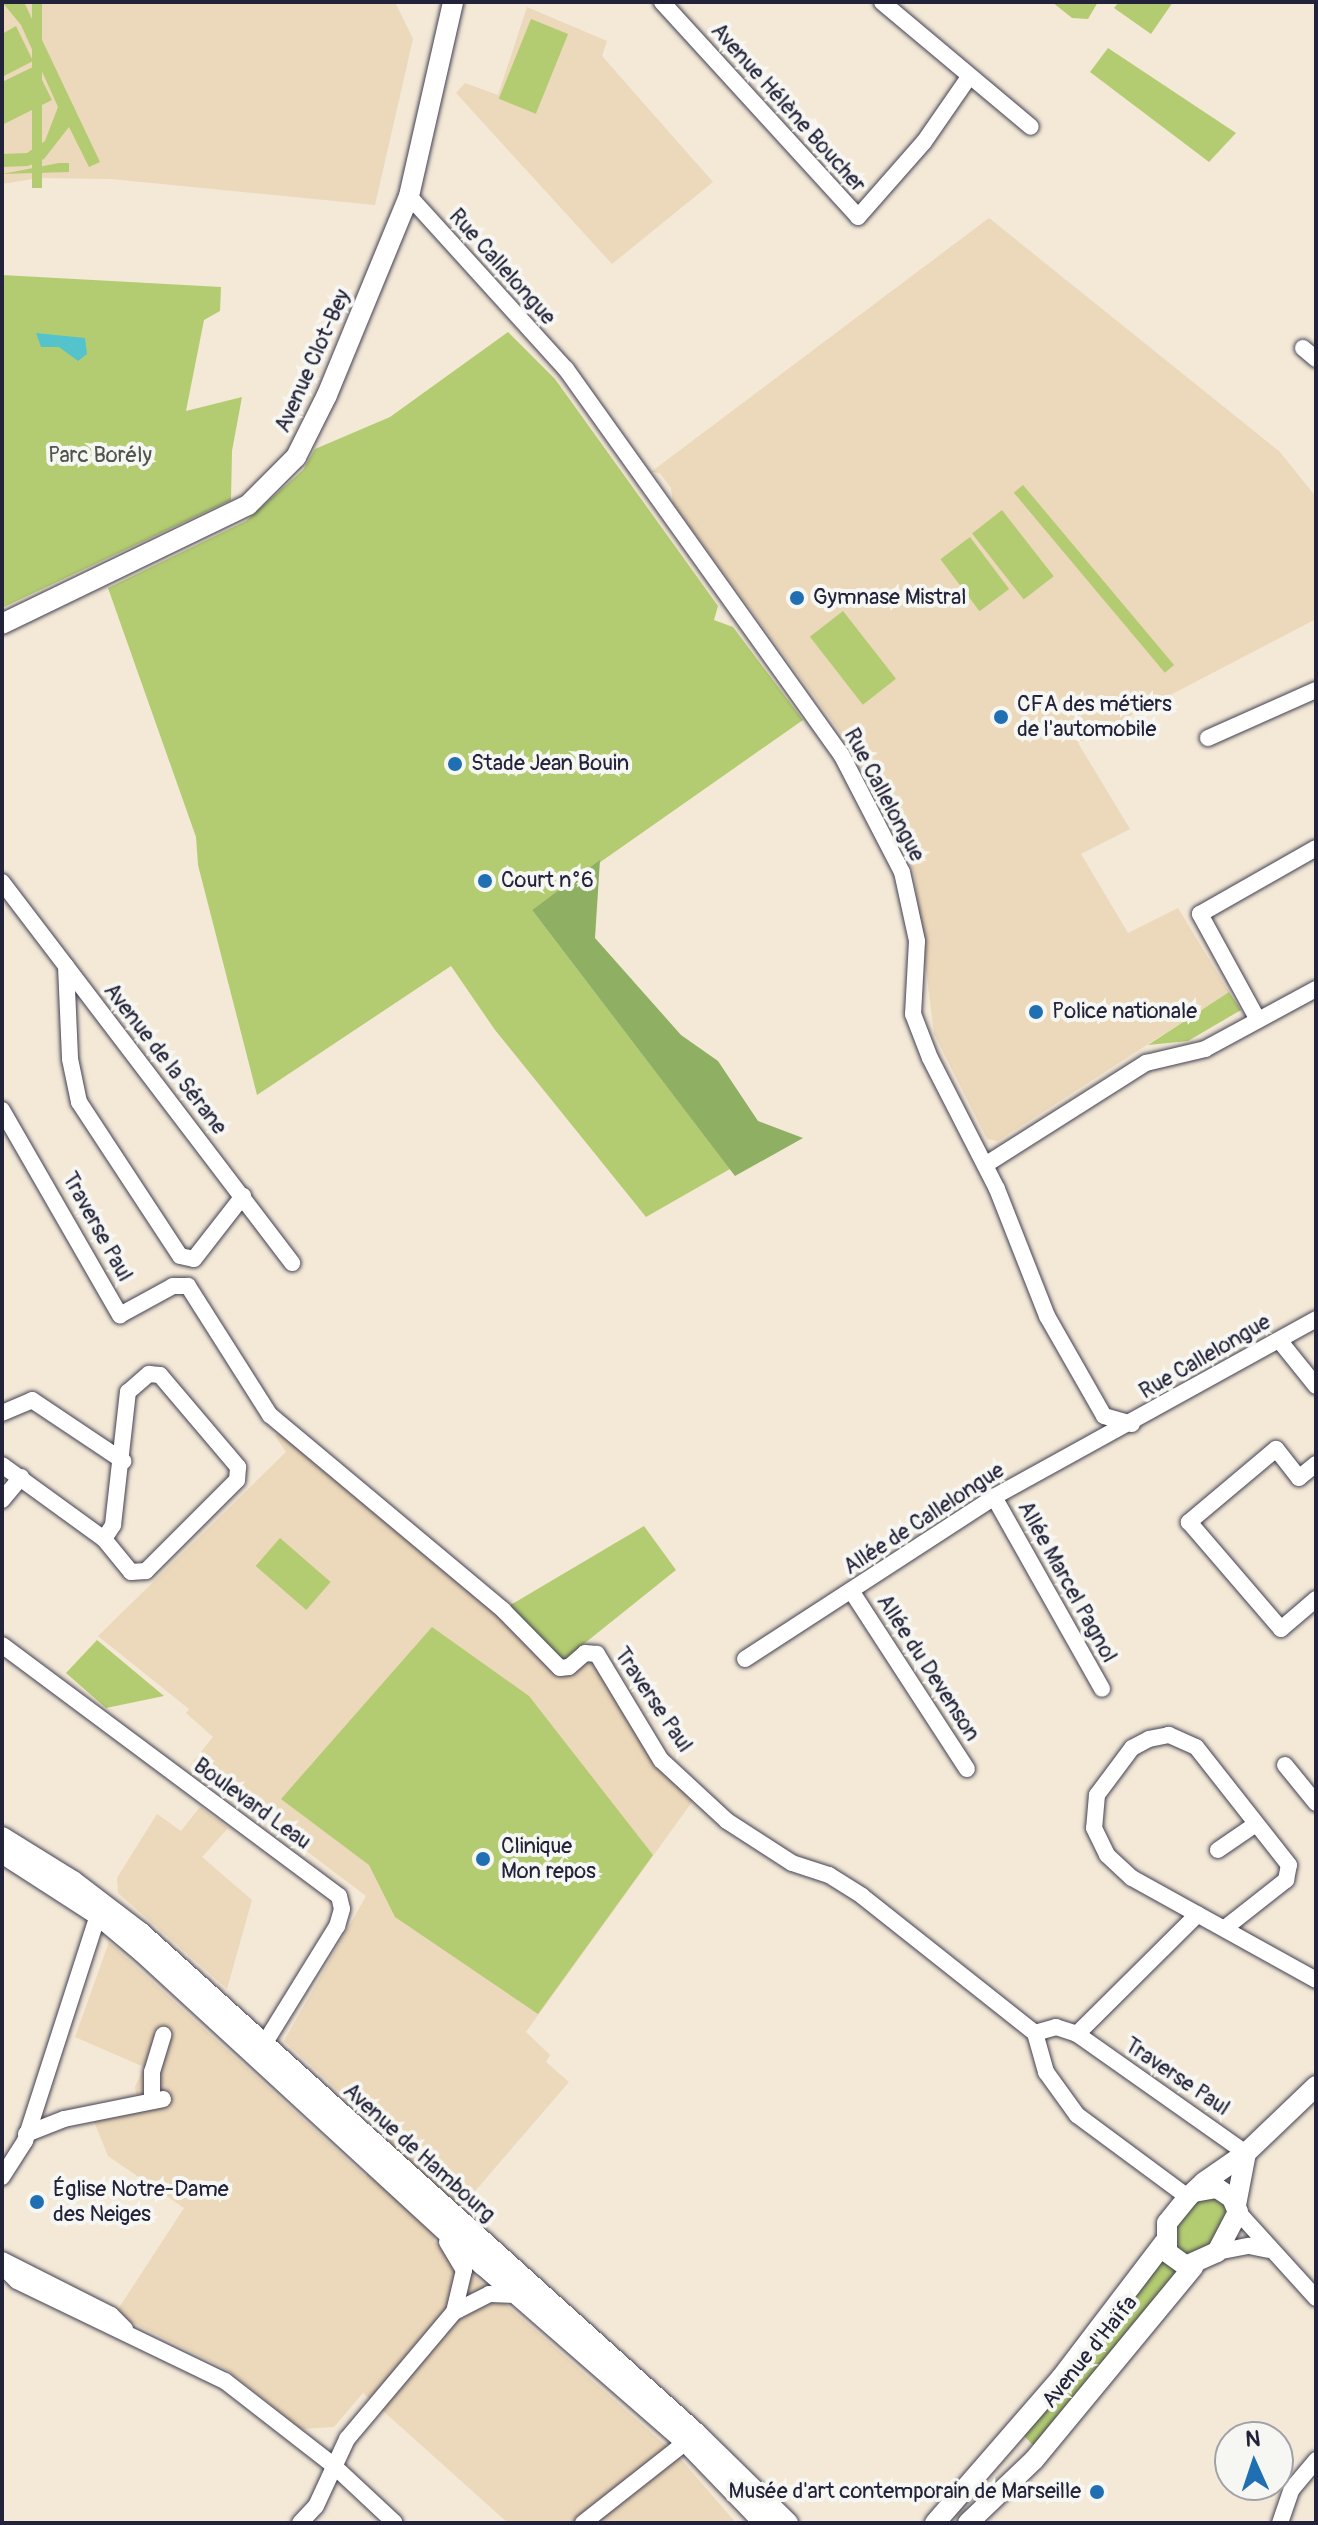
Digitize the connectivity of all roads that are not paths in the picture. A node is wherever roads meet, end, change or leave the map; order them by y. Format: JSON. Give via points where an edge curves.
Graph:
{"nodes":[{"id":1,"x":453,"y":2,"type":"edge"},
{"id":2,"x":662,"y":2,"type":"edge"},
{"id":3,"x":882,"y":2,"type":"edge"},
{"id":4,"x":969,"y":77,"type":"junction"},
{"id":5,"x":1031,"y":127,"type":"dead end"},
{"id":6,"x":409,"y":196,"type":"junction"},
{"id":7,"x":2,"y":624,"type":"edge"},
{"id":8,"x":1316,"y":690,"type":"edge"},
{"id":9,"x":1208,"y":738,"type":"dead end"},
{"id":10,"x":1316,"y":848,"type":"edge"},
{"id":11,"x":2,"y":882,"type":"edge"},
{"id":12,"x":66,"y":966,"type":"junction"},
{"id":13,"x":1316,"y":989,"type":"edge"},
{"id":14,"x":1258,"y":1020,"type":"junction"},
{"id":15,"x":2,"y":1110,"type":"edge"},
{"id":16,"x":985,"y":1165,"type":"junction"},
{"id":17,"x":243,"y":1196,"type":"junction"},
{"id":18,"x":292,"y":1263,"type":"dead end"},
{"id":19,"x":1316,"y":1319,"type":"edge"},
{"id":20,"x":1279,"y":1340,"type":"junction"},
{"id":21,"x":1316,"y":1386,"type":"edge"},
{"id":22,"x":2,"y":1413,"type":"edge"},
{"id":23,"x":1132,"y":1424,"type":"junction"},
{"id":24,"x":123,"y":1461,"type":"junction"},
{"id":25,"x":1316,"y":1464,"type":"edge"},
{"id":26,"x":2,"y":1465,"type":"edge"},
{"id":27,"x":21,"y":1477,"type":"junction"},
{"id":28,"x":994,"y":1497,"type":"junction"},
{"id":29,"x":2,"y":1500,"type":"edge"},
{"id":30,"x":104,"y":1539,"type":"junction"},
{"id":31,"x":852,"y":1592,"type":"junction"},
{"id":32,"x":1316,"y":1599,"type":"edge"},
{"id":33,"x":2,"y":1645,"type":"edge"},
{"id":34,"x":745,"y":1659,"type":"dead end"},
{"id":35,"x":1102,"y":1689,"type":"dead end"},
{"id":36,"x":1285,"y":1765,"type":"dead end"},
{"id":37,"x":967,"y":1769,"type":"dead end"},
{"id":38,"x":1316,"y":1803,"type":"edge"},
{"id":39,"x":1256,"y":1824,"type":"junction"},
{"id":40,"x":2,"y":1837,"type":"edge"},
{"id":41,"x":1218,"y":1850,"type":"dead end"},
{"id":42,"x":2,"y":1853,"type":"edge"},
{"id":43,"x":1198,"y":1914,"type":"junction"},
{"id":44,"x":98,"y":1915,"type":"junction"},
{"id":45,"x":1225,"y":1928,"type":"junction"},
{"id":46,"x":1316,"y":1980,"type":"edge"},
{"id":47,"x":1035,"y":2033,"type":"junction"},
{"id":48,"x":1077,"y":2034,"type":"junction"},
{"id":49,"x":163,"y":2035,"type":"dead end"},
{"id":50,"x":264,"y":2044,"type":"junction"},
{"id":51,"x":1316,"y":2086,"type":"edge"},
{"id":52,"x":26,"y":2134,"type":"junction"},
{"id":53,"x":1246,"y":2153,"type":"junction"},
{"id":54,"x":2,"y":2177,"type":"edge"},
{"id":55,"x":1191,"y":2194,"type":"junction"},
{"id":56,"x":407,"y":2195,"type":"junction"},
{"id":57,"x":1237,"y":2208,"type":"junction"},
{"id":58,"x":1164,"y":2243,"type":"junction"},
{"id":59,"x":1269,"y":2250,"type":"junction"},
{"id":60,"x":1217,"y":2252,"type":"junction"},
{"id":61,"x":2,"y":2260,"type":"edge"},
{"id":62,"x":2,"y":2266,"type":"edge"},
{"id":63,"x":1194,"y":2266,"type":"junction"},
{"id":64,"x":517,"y":2295,"type":"junction"},
{"id":65,"x":1316,"y":2298,"type":"edge"},
{"id":66,"x":454,"y":2312,"type":"junction"},
{"id":67,"x":125,"y":2329,"type":"junction"},
{"id":68,"x":686,"y":2442,"type":"junction"},
{"id":69,"x":1001,"y":2448,"type":"junction"},
{"id":70,"x":1316,"y":2460,"type":"edge"},
{"id":71,"x":334,"y":2466,"type":"junction"},
{"id":72,"x":1024,"y":2469,"type":"junction"},
{"id":73,"x":300,"y":2523,"type":"edge"},
{"id":74,"x":395,"y":2523,"type":"edge"},
{"id":75,"x":583,"y":2523,"type":"edge"},
{"id":76,"x":764,"y":2523,"type":"edge"},
{"id":77,"x":788,"y":2523,"type":"edge"},
{"id":78,"x":935,"y":2523,"type":"edge"},
{"id":79,"x":968,"y":2523,"type":"edge"},
{"id":80,"x":1280,"y":2523,"type":"edge"}],
"edges":[{"from":1,"to":6,"type":"street","name":"Avenue Clot-Bey"},
{"from":2,"to":4,"type":"street","name":"Avenue Hélène Boucher","via":[[858,217],[924,142]]},
{"from":3,"to":4,"type":"street"},
{"from":4,"to":5,"type":"street"},
{"from":6,"to":7,"type":"street","name":"Avenue Clot-Bey","via":[[327,395],[296,457],[273,483],[216,522]]},
{"from":6,"to":16,"type":"street","name":"Rue Callelongue","via":[[566,369],[841,754],[902,872],[917,941],[913,1014]]},
{"from":8,"to":9,"type":"street"},
{"from":10,"to":14,"type":"street","via":[[1200,914]]},
{"from":11,"to":12,"type":"street","name":"Avenue de la Sérane"},
{"from":12,"to":17,"type":"street","name":"Avenue de la Sérane"},
{"from":12,"to":17,"type":"street","via":[[70,1059],[79,1102],[180,1256],[194,1259]]},
{"from":13,"to":14,"type":"street"},
{"from":14,"to":16,"type":"street","via":[[1193,1054],[1146,1063]]},
{"from":15,"to":47,"type":"street","name":"Traverse Paul","via":[[120,1315],[173,1286],[188,1286],[270,1415],[503,1610],[560,1668],[585,1653],[597,1654],[661,1760],[727,1821],[792,1863],[829,1875],[862,1896]]},
{"from":16,"to":23,"type":"street","name":"Rue Callelongue","via":[[1054,1328],[1104,1416]]},
{"from":17,"to":18,"type":"street","name":"Avenue de la Sérane"},
{"from":19,"to":20,"type":"street","name":"Rue Callelongue"},
{"from":20,"to":21,"type":"street"},
{"from":20,"to":23,"type":"street","name":"Rue Callelongue"},
{"from":22,"to":24,"type":"street","via":[[32,1400]]},
{"from":23,"to":28,"type":"street","name":"Allée de Callelongue"},
{"from":24,"to":30,"type":"street","via":[[113,1525]]},
{"from":24,"to":30,"type":"street","via":[[128,1392],[149,1374],[160,1375],[238,1467],[237,1480],[146,1571],[131,1572]]},
{"from":25,"to":32,"type":"street","via":[[1299,1478],[1276,1449],[1189,1522],[1281,1629]]},
{"from":26,"to":27,"type":"street"},
{"from":27,"to":29,"type":"street"},
{"from":27,"to":30,"type":"street"},
{"from":28,"to":31,"type":"street","name":"Allée de Callelongue"},
{"from":28,"to":35,"type":"street","name":"Allée Marcel Pagnol"},
{"from":31,"to":34,"type":"street","name":"Allée de Callelongue"},
{"from":31,"to":37,"type":"street","name":"Allée du Devenson"},
{"from":33,"to":50,"type":"street","name":"Boulevard Leau","via":[[339,1896],[337,1926]]},
{"from":36,"to":38,"type":"street"},
{"from":39,"to":41,"type":"street"},
{"from":39,"to":43,"type":"street","via":[[1185,1738],[1149,1739],[1115,1766],[1092,1813],[1100,1843],[1132,1878]]},
{"from":39,"to":45,"type":"street","via":[[1290,1873]]},
{"from":40,"to":50,"type":"street","name":"Avenue de Hambourg","via":[[128,1922]]},
{"from":42,"to":44,"type":"street","name":"Avenue de Hambourg"},
{"from":43,"to":45,"type":"street"},
{"from":43,"to":48,"type":"street"},
{"from":44,"to":52,"type":"street"},
{"from":44,"to":56,"type":"street","name":"Avenue de Hambourg"},
{"from":45,"to":46,"type":"street"},
{"from":47,"to":48,"type":"street","via":[[1056,2027]]},
{"from":47,"to":55,"type":"street","via":[[1046,2072],[1077,2115]]},
{"from":48,"to":53,"type":"street","name":"Traverse Paul"},
{"from":49,"to":52,"type":"street","via":[[152,2072],[158,2100],[64,2119]]},
{"from":50,"to":77,"type":"street","name":"Avenue de Hambourg","via":[[696,2433]]},
{"from":51,"to":53,"type":"street"},
{"from":52,"to":54,"type":"street"},
{"from":53,"to":55,"type":"street"},
{"from":53,"to":57,"type":"street"},
{"from":55,"to":57,"type":"street","via":[[1217,2188]]},
{"from":55,"to":58,"type":"street","via":[[1167,2223]]},
{"from":56,"to":64,"type":"street","name":"Avenue de Hambourg"},
{"from":56,"to":66,"type":"street","via":[[462,2261],[464,2286]]},
{"from":57,"to":59,"type":"street"},
{"from":57,"to":60,"type":"street"},
{"from":58,"to":63,"type":"street","via":[[1177,2263]]},
{"from":58,"to":69,"type":"street","name":"Avenue d'Haïfa"},
{"from":59,"to":60,"type":"street","via":[[1249,2246]]},
{"from":59,"to":65,"type":"street"},
{"from":60,"to":63,"type":"street"},
{"from":61,"to":67,"type":"street","via":[[111,2315]]},
{"from":62,"to":67,"type":"street","via":[[17,2281]]},
{"from":63,"to":72,"type":"street","name":"Avenue d'Haïfa"},
{"from":64,"to":66,"type":"street","via":[[489,2294]]},
{"from":64,"to":68,"type":"street","name":"Avenue de Hambourg"},
{"from":66,"to":71,"type":"street","via":[[347,2439]]},
{"from":67,"to":71,"type":"street","via":[[225,2381]]},
{"from":68,"to":75,"type":"street"},
{"from":68,"to":76,"type":"street","name":"Avenue de Hambourg"},
{"from":69,"to":72,"type":"street"},
{"from":69,"to":78,"type":"street","name":"Avenue d'Haïfa"},
{"from":70,"to":80,"type":"street","via":[[1292,2489]]},
{"from":71,"to":73,"type":"street","via":[[316,2506]]},
{"from":71,"to":74,"type":"street"},
{"from":72,"to":79,"type":"street","name":"Avenue d'Haïfa"}]}
